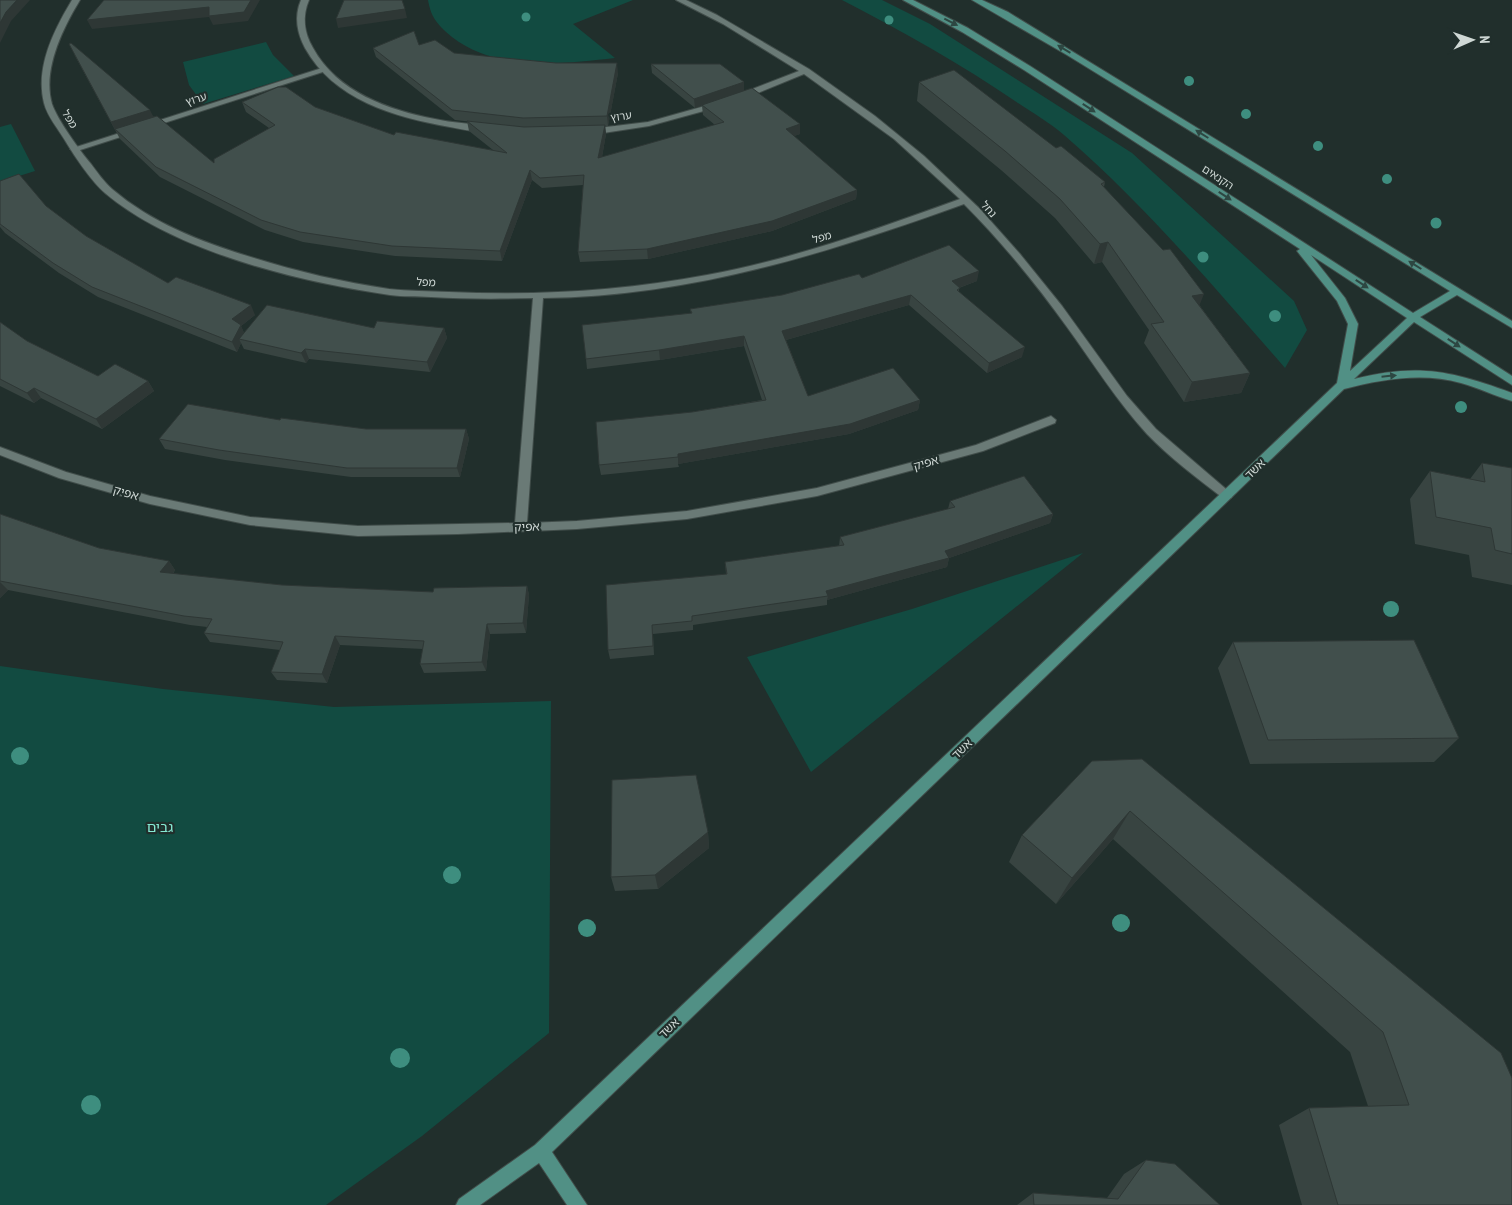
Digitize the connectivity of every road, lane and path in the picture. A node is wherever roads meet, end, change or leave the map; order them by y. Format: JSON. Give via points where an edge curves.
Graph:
{"nodes":[{"id":1,"x":76,"y":0,"type":"edge"},
{"id":2,"x":304,"y":0,"type":"edge"},
{"id":3,"x":680,"y":0,"type":"edge"},
{"id":4,"x":907,"y":0,"type":"edge"},
{"id":5,"x":976,"y":0,"type":"edge"},
{"id":6,"x":325,"y":70,"type":"junction"},
{"id":7,"x":806,"y":71,"type":"junction"},
{"id":8,"x":490,"y":129,"type":"edge"},
{"id":9,"x":580,"y":132,"type":"edge"},
{"id":10,"x":74,"y":149,"type":"junction"},
{"id":11,"x":966,"y":200,"type":"junction"},
{"id":12,"x":1291,"y":238,"type":"junction"},
{"id":13,"x":1457,"y":291,"type":"junction"},
{"id":14,"x":538,"y":295,"type":"junction"},
{"id":15,"x":1413,"y":317,"type":"junction"},
{"id":16,"x":1512,"y":325,"type":"edge"},
{"id":17,"x":1512,"y":381,"type":"edge"},
{"id":18,"x":1342,"y":386,"type":"junction"},
{"id":19,"x":1512,"y":397,"type":"edge"},
{"id":20,"x":1051,"y":420,"type":"dead end"},
{"id":21,"x":0,"y":451,"type":"edge"},
{"id":22,"x":1227,"y":495,"type":"junction"},
{"id":23,"x":521,"y":528,"type":"junction"},
{"id":24,"x":541,"y":1151,"type":"junction"},
{"id":25,"x":465,"y":1205,"type":"edge"},
{"id":26,"x":578,"y":1205,"type":"edge"}],
"edges":[{"from":1,"to":10,"type":"street","name":"מפל","via":[[62,23],[48,58],[46,83],[48,104]]},
{"from":2,"to":6,"type":"street","via":[[301,28],[311,56]]},
{"from":3,"to":7,"type":"street","name":"נחל"},
{"from":4,"to":12,"type":"main road","name":"הקנאים","one_way":true,"via":[[1027,68]]},
{"from":13,"to":5,"type":"main road","one_way":true,"via":[[1070,53]]},
{"from":6,"to":8,"type":"street","via":[[368,102],[402,114]]},
{"from":6,"to":10,"type":"street","name":"ערוץ"},
{"from":7,"to":9,"type":"street","name":"ערוץ","via":[[729,100],[649,124]]},
{"from":7,"to":11,"type":"street","name":"נחל","via":[[867,114]]},
{"from":10,"to":14,"type":"street","name":"מפל","via":[[106,190],[150,221],[212,248],[299,275],[391,292]]},
{"from":11,"to":14,"type":"street","name":"מפל","via":[[869,235],[708,278],[633,290]]},
{"from":11,"to":22,"type":"street","name":"נחל","via":[[1046,292],[1151,431],[1180,459]]},
{"from":12,"to":15,"type":"main road","name":"הקנאים","one_way":true},
{"from":12,"to":18,"type":"main road","via":[[1342,300],[1353,324]]},
{"from":13,"to":15,"type":"main road","name":"אשד"},
{"from":13,"to":16,"type":"main road"},
{"from":14,"to":23,"type":"street"},
{"from":15,"to":17,"type":"main road","name":"הקנאים","one_way":true},
{"from":15,"to":18,"type":"main road","name":"אשד"},
{"from":18,"to":19,"type":"main road","one_way":true,"via":[[1373,377],[1435,375],[1460,379]]},
{"from":18,"to":22,"type":"main road","name":"אשד"},
{"from":20,"to":23,"type":"street","name":"אפיק","via":[[979,448],[817,492],[687,515]]},
{"from":21,"to":23,"type":"street","name":"אפיק","via":[[63,475],[150,500],[250,521],[358,531]]},
{"from":22,"to":24,"type":"main road","name":"אשד"},
{"from":24,"to":25,"type":"main road","name":"אשד"},
{"from":24,"to":26,"type":"main road"}]}
